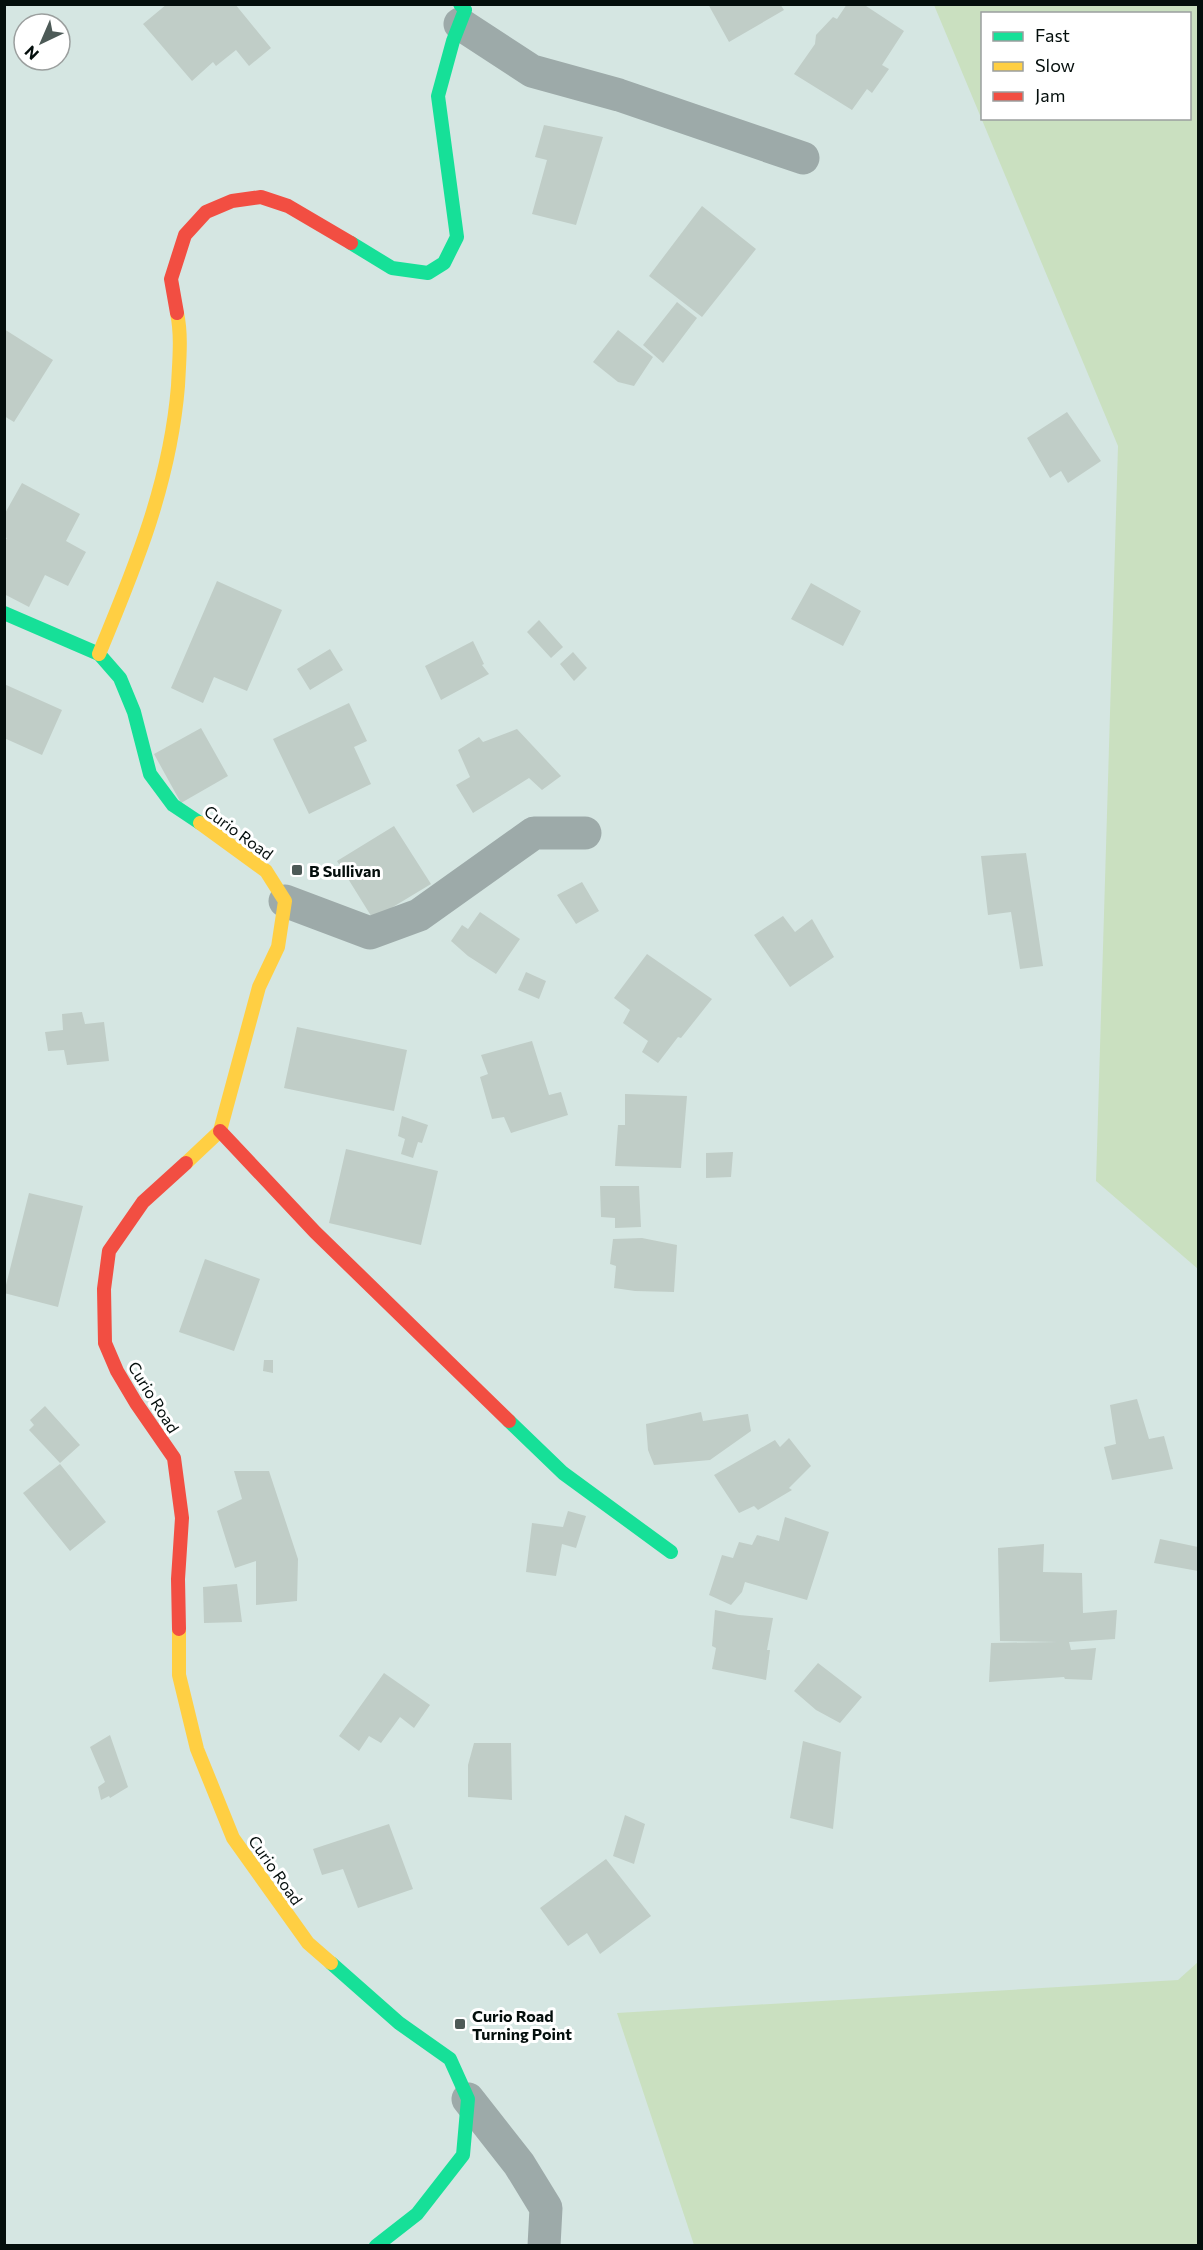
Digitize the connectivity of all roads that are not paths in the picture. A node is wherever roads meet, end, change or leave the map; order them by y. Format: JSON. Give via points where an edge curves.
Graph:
{"nodes":[{"id":1,"x":460,"y":14,"type":"edge"},
{"id":2,"x":803,"y":158,"type":"dead end"},
{"id":3,"x":4,"y":613,"type":"edge"},
{"id":4,"x":99,"y":654,"type":"junction"},
{"id":5,"x":585,"y":833,"type":"dead end"},
{"id":6,"x":285,"y":901,"type":"junction"},
{"id":7,"x":220,"y":1131,"type":"junction"},
{"id":8,"x":672,"y":1552,"type":"dead end"},
{"id":9,"x":468,"y":2099,"type":"junction"},
{"id":10,"x":376,"y":2246,"type":"edge"},
{"id":11,"x":544,"y":2246,"type":"edge"}],
"edges":[{"from":1,"to":2,"type":"street","via":[[532,71],[619,95]]},
{"from":1,"to":4,"type":"main road","via":[[438,96],[457,237],[444,263],[428,273],[392,268],[288,206],[261,197],[232,201],[206,212],[185,235],[171,279],[179,321],[179,368],[164,478],[136,566]]},
{"from":3,"to":4,"type":"main road","name":"Curio Road"},
{"from":4,"to":6,"type":"main road","name":"Curio Road","via":[[120,678],[135,712],[150,774],[173,805],[266,871]]},
{"from":5,"to":6,"type":"street","via":[[534,833],[419,915],[370,933]]},
{"from":6,"to":7,"type":"main road","via":[[278,947],[259,987]]},
{"from":7,"to":8,"type":"main road","via":[[315,1232],[563,1473]]},
{"from":7,"to":9,"type":"main road","name":"Curio Road","via":[[143,1202],[108,1251],[104,1289],[105,1342],[117,1371],[174,1458],[182,1518],[179,1675],[197,1749],[233,1838],[308,1943],[399,2023],[450,2059]]},
{"from":9,"to":10,"type":"main road","name":"Curio Road","via":[[463,2155],[417,2214]]},
{"from":9,"to":11,"type":"street","via":[[519,2164],[546,2208]]}]}
